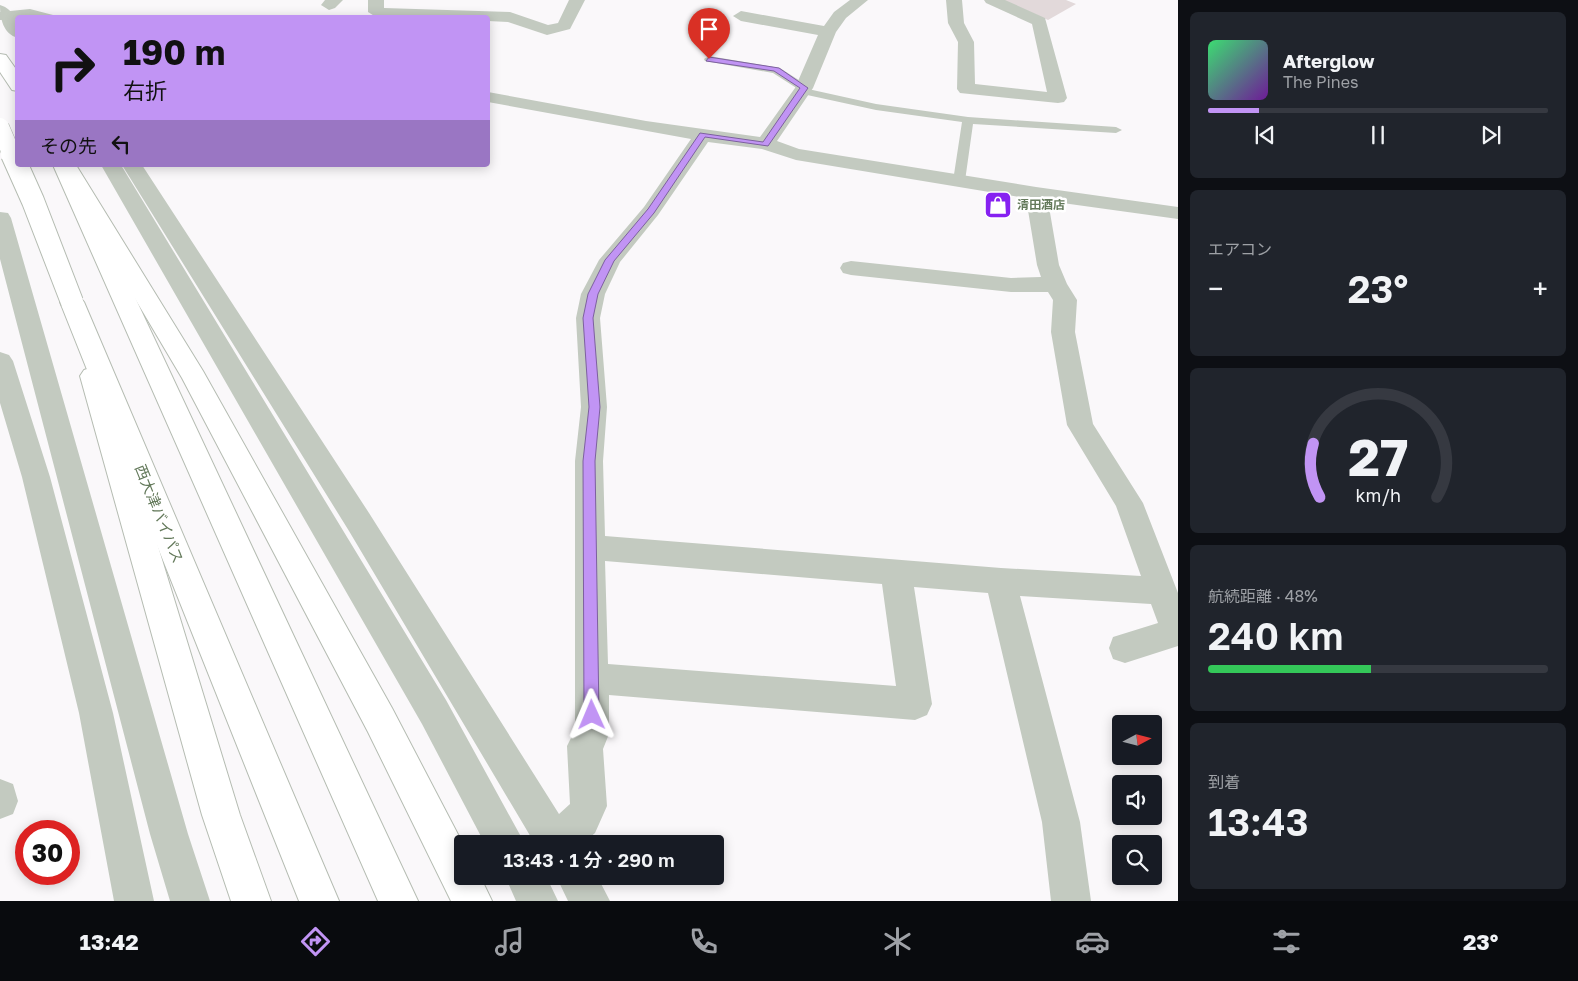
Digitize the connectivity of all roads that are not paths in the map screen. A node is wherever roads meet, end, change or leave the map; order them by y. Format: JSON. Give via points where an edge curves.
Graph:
{"nodes":[{"id":1,"x":376,"y":0,"type":"edge"},
{"id":2,"x":479,"y":0,"type":"edge"},
{"id":3,"x":577,"y":0,"type":"edge"},
{"id":4,"x":860,"y":0,"type":"edge"},
{"id":5,"x":954,"y":0,"type":"edge"},
{"id":6,"x":992,"y":0,"type":"edge"},
{"id":7,"x":2,"y":13,"type":"edge"},
{"id":8,"x":467,"y":14,"type":"junction"},
{"id":9,"x":34,"y":15,"type":"edge"},
{"id":10,"x":740,"y":16,"type":"dead end"},
{"id":11,"x":15,"y":29,"type":"edge"},
{"id":12,"x":828,"y":32,"type":"junction"},
{"id":13,"x":0,"y":59,"type":"edge"},
{"id":14,"x":709,"y":59,"type":"dead end"},
{"id":15,"x":15,"y":82,"type":"edge"},
{"id":16,"x":803,"y":90,"type":"junction"},
{"id":17,"x":490,"y":97,"type":"edge"},
{"id":18,"x":968,"y":120,"type":"junction"},
{"id":19,"x":0,"y":126,"type":"edge"},
{"id":20,"x":1116,"y":130,"type":"dead end"},
{"id":21,"x":703,"y":135,"type":"junction"},
{"id":22,"x":765,"y":144,"type":"junction"},
{"id":23,"x":15,"y":146,"type":"edge"},
{"id":24,"x":0,"y":150,"type":"edge"},
{"id":25,"x":15,"y":160,"type":"edge"},
{"id":26,"x":18,"y":167,"type":"edge"},
{"id":27,"x":66,"y":167,"type":"edge"},
{"id":28,"x":66,"y":167,"type":"edge"},
{"id":29,"x":112,"y":167,"type":"edge"},
{"id":30,"x":133,"y":167,"type":"edge"},
{"id":31,"x":959,"y":180,"type":"junction"},
{"id":32,"x":1036,"y":193,"type":"junction"},
{"id":33,"x":1178,"y":213,"type":"edge"},
{"id":34,"x":0,"y":218,"type":"edge"},
{"id":35,"x":851,"y":268,"type":"dead end"},
{"id":36,"x":1055,"y":284,"type":"junction"},
{"id":37,"x":72,"y":302,"type":"junction"},
{"id":38,"x":0,"y":361,"type":"edge"},
{"id":39,"x":590,"y":547,"type":"junction"},
{"id":40,"x":896,"y":572,"type":"junction"},
{"id":41,"x":1001,"y":581,"type":"junction"},
{"id":42,"x":1161,"y":591,"type":"junction"},
{"id":43,"x":1125,"y":648,"type":"dead end"},
{"id":44,"x":591,"y":678,"type":"junction"},
{"id":45,"x":501,"y":835,"type":"edge"},
{"id":46,"x":551,"y":835,"type":"edge"},
{"id":47,"x":564,"y":835,"type":"edge"},
{"id":48,"x":529,"y":885,"type":"edge"},
{"id":49,"x":580,"y":885,"type":"edge"},
{"id":50,"x":134,"y":901,"type":"edge"},
{"id":51,"x":190,"y":901,"type":"edge"},
{"id":52,"x":251,"y":901,"type":"edge"},
{"id":53,"x":319,"y":901,"type":"edge"},
{"id":54,"x":398,"y":901,"type":"edge"},
{"id":55,"x":472,"y":901,"type":"edge"},
{"id":56,"x":538,"y":901,"type":"edge"},
{"id":57,"x":590,"y":901,"type":"edge"},
{"id":58,"x":1071,"y":901,"type":"edge"}],
"edges":[{"from":1,"to":8,"type":"street","via":[[376,12],[382,13]]},
{"from":2,"to":8,"type":"street"},
{"from":3,"to":8,"type":"street","via":[[564,26],[556,29],[547,30],[514,11]]},
{"from":4,"to":12,"type":"street","via":[[840,15]]},
{"from":5,"to":6,"type":"street","via":[[956,23],[966,42],[966,89],[1058,98],[1039,21]]},
{"from":7,"to":9,"type":"street"},
{"from":7,"to":11,"type":"street"},
{"from":10,"to":12,"type":"street"},
{"from":12,"to":16,"type":"street"},
{"from":13,"to":15,"type":"highway"},
{"from":14,"to":16,"type":"lane","via":[[776,70]]},
{"from":16,"to":18,"type":"lane","via":[[876,107]]},
{"from":16,"to":22,"type":"street"},
{"from":17,"to":21,"type":"street"},
{"from":18,"to":20,"type":"lane"},
{"from":18,"to":31,"type":"lane"},
{"from":19,"to":25,"type":"highway","name":"西大津バイパス","bridge":true},
{"from":21,"to":22,"type":"street"},
{"from":21,"to":39,"type":"street","via":[[651,211],[610,260],[593,294],[588,318],[594,407],[589,461]]},
{"from":22,"to":31,"type":"street","via":[[796,154]]},
{"from":23,"to":24,"type":"street"},
{"from":26,"to":37,"type":"highway","name":"西大津バイパス","bridge":true},
{"from":27,"to":54,"type":"highway"},
{"from":28,"to":55,"type":"highway","via":[[194,378],[380,720]]},
{"from":29,"to":45,"type":"street","via":[[429,704]]},
{"from":30,"to":46,"type":"street","via":[[359,522]]},
{"from":31,"to":32,"type":"street"},
{"from":32,"to":33,"type":"street"},
{"from":32,"to":36,"type":"street","via":[[1048,265]]},
{"from":34,"to":51,"type":"street"},
{"from":35,"to":36,"type":"street","via":[[1011,286]]},
{"from":36,"to":42,"type":"street","via":[[1065,300],[1063,332],[1080,425],[1129,503]]},
{"from":37,"to":52,"type":"highway","via":[[219,805]]},
{"from":37,"to":53,"type":"highway","name":"西大津バイパス"},
{"from":38,"to":50,"type":"street","via":[[36,477],[96,713]]},
{"from":39,"to":40,"type":"street"},
{"from":39,"to":44,"type":"street"},
{"from":40,"to":41,"type":"street"},
{"from":40,"to":44,"type":"street","via":[[915,704]]},
{"from":41,"to":42,"type":"street"},
{"from":41,"to":58,"type":"street","via":[[1061,822]]},
{"from":42,"to":43,"type":"street","via":[[1177,632]]},
{"from":44,"to":47,"type":"street","via":[[592,734],[585,746],[589,806],[582,820]]},
{"from":48,"to":56,"type":"street"},
{"from":49,"to":57,"type":"street"}]}
